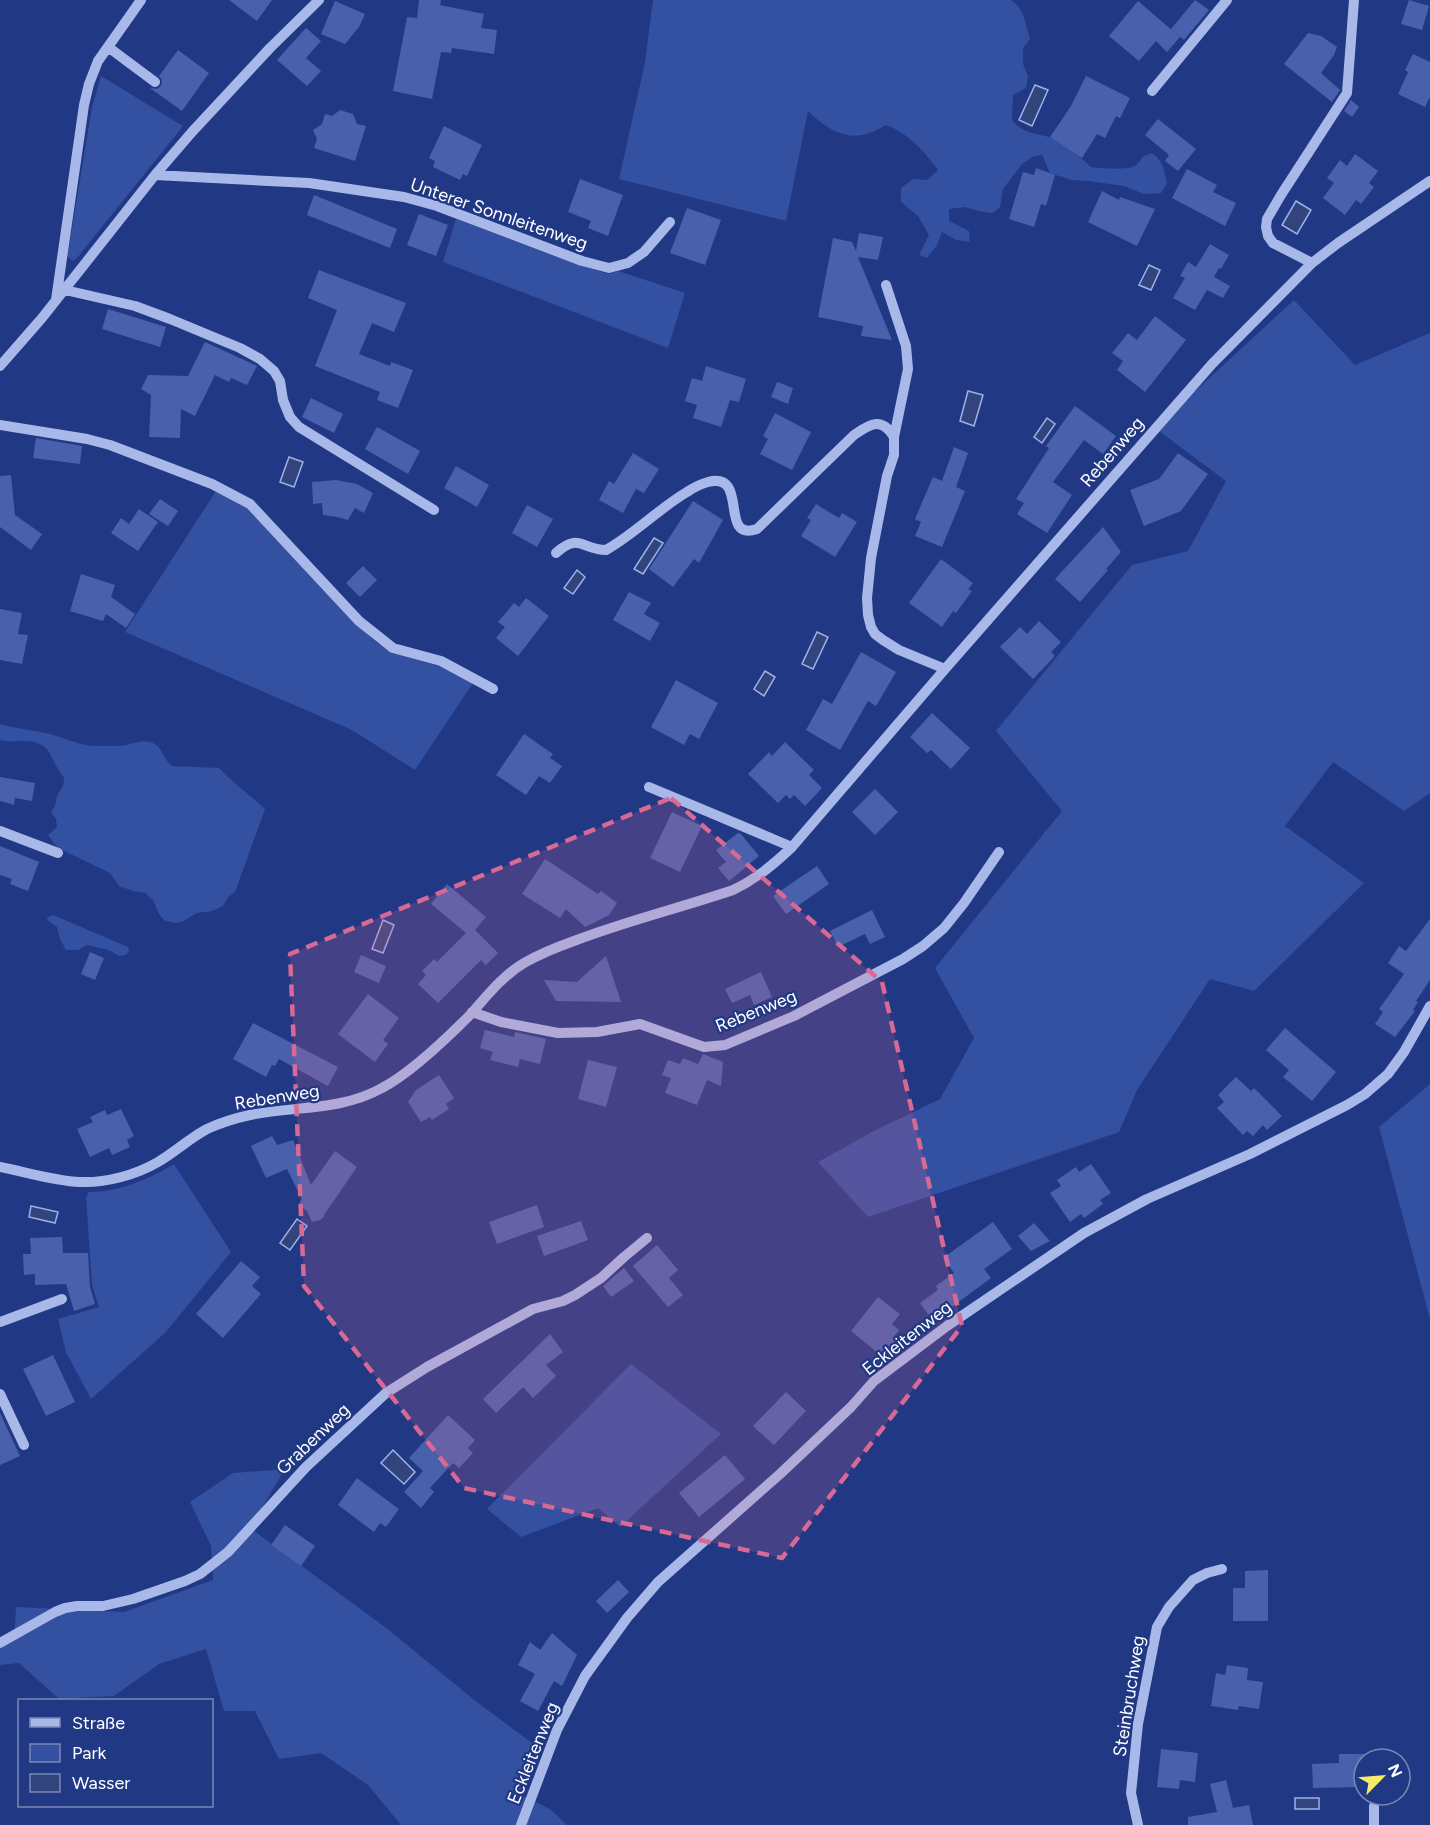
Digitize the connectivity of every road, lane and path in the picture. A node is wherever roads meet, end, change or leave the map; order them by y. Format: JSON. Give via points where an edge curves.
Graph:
{"nodes":[{"id":1,"x":141,"y":0,"type":"edge"},
{"id":2,"x":319,"y":0,"type":"edge"},
{"id":3,"x":1227,"y":0,"type":"edge"},
{"id":4,"x":1354,"y":0,"type":"edge"},
{"id":5,"x":108,"y":47,"type":"junction"},
{"id":6,"x":155,"y":82,"type":"dead end"},
{"id":7,"x":1152,"y":91,"type":"dead end"},
{"id":8,"x":155,"y":175,"type":"junction"},
{"id":9,"x":1430,"y":181,"type":"edge"},
{"id":10,"x":670,"y":222,"type":"dead end"},
{"id":11,"x":1312,"y":263,"type":"junction"},
{"id":12,"x":886,"y":285,"type":"dead end"},
{"id":13,"x":64,"y":290,"type":"junction"},
{"id":14,"x":56,"y":301,"type":"junction"},
{"id":15,"x":0,"y":366,"type":"edge"},
{"id":16,"x":0,"y":425,"type":"edge"},
{"id":17,"x":894,"y":437,"type":"junction"},
{"id":18,"x":434,"y":510,"type":"dead end"},
{"id":19,"x":556,"y":553,"type":"dead end"},
{"id":20,"x":945,"y":669,"type":"junction"},
{"id":21,"x":493,"y":689,"type":"dead end"},
{"id":22,"x":649,"y":787,"type":"dead end"},
{"id":23,"x":0,"y":831,"type":"edge"},
{"id":24,"x":792,"y":847,"type":"junction"},
{"id":25,"x":999,"y":852,"type":"dead end"},
{"id":26,"x":58,"y":854,"type":"dead end"},
{"id":27,"x":1430,"y":1006,"type":"edge"},
{"id":28,"x":472,"y":1012,"type":"junction"},
{"id":29,"x":0,"y":1167,"type":"edge"},
{"id":30,"x":647,"y":1238,"type":"dead end"},
{"id":31,"x":62,"y":1299,"type":"dead end"},
{"id":32,"x":0,"y":1322,"type":"edge"},
{"id":33,"x":0,"y":1394,"type":"edge"},
{"id":34,"x":24,"y":1445,"type":"dead end"},
{"id":35,"x":1222,"y":1569,"type":"dead end"},
{"id":36,"x":0,"y":1643,"type":"edge"},
{"id":37,"x":1374,"y":1807,"type":"edge"},
{"id":38,"x":521,"y":1825,"type":"edge"},
{"id":39,"x":1138,"y":1825,"type":"edge"},
{"id":40,"x":1374,"y":1825,"type":"edge"}],
"edges":[{"from":1,"to":5,"type":"street"},
{"from":2,"to":8,"type":"street"},
{"from":3,"to":7,"type":"street"},
{"from":4,"to":11,"type":"street","via":[[1347,93],[1271,211],[1266,226],[1273,243]]},
{"from":5,"to":6,"type":"street"},
{"from":5,"to":14,"type":"street","via":[[94,71],[84,105]]},
{"from":8,"to":10,"type":"street","name":"Unterer Sonnleitenweg","via":[[309,183],[404,197],[609,268],[628,263],[644,252]]},
{"from":8,"to":13,"type":"street"},
{"from":9,"to":11,"type":"street","name":"Rebenweg"},
{"from":11,"to":20,"type":"street","name":"Rebenweg","via":[[1212,364]]},
{"from":12,"to":17,"type":"street","via":[[906,346],[908,369]]},
{"from":13,"to":14,"type":"street"},
{"from":13,"to":18,"type":"street","via":[[144,309],[260,358],[280,381],[290,417],[299,427]]},
{"from":14,"to":15,"type":"street"},
{"from":16,"to":21,"type":"street","via":[[110,445],[236,495],[379,638],[393,648],[441,662]]},
{"from":17,"to":19,"type":"street","via":[[883,424],[866,427],[757,529],[749,532],[739,527],[728,487],[723,482],[708,482],[671,501],[606,550],[574,542]]},
{"from":17,"to":20,"type":"street","via":[[894,455],[886,476],[871,558],[868,615],[875,634],[883,640]]},
{"from":20,"to":24,"type":"street","name":"Rebenweg"},
{"from":22,"to":24,"type":"street"},
{"from":23,"to":26,"type":"street"},
{"from":24,"to":28,"type":"street","name":"Rebenweg","via":[[751,882],[733,890],[596,933],[531,959],[505,977]]},
{"from":25,"to":28,"type":"street","name":"Rebenweg","via":[[944,928],[923,946],[794,1016],[725,1046],[704,1047],[640,1024],[597,1032],[558,1033]]},
{"from":27,"to":38,"type":"street","name":"Eckleitenweg","via":[[1389,1074],[1365,1094],[1261,1149],[1147,1199],[1084,1233],[946,1326],[874,1381],[788,1467],[658,1582],[627,1618],[585,1676],[557,1730]]},
{"from":28,"to":29,"type":"street","name":"Rebenweg","via":[[406,1072],[382,1088],[345,1103],[223,1122],[158,1162],[94,1182]]},
{"from":30,"to":36,"type":"street","name":"Grabenweg","via":[[575,1295],[533,1309],[427,1366],[386,1393],[306,1467],[217,1563],[200,1574],[133,1599],[66,1608]]},
{"from":31,"to":32,"type":"street"},
{"from":33,"to":34,"type":"street"},
{"from":35,"to":39,"type":"street","name":"Steinbruchweg","via":[[1193,1580],[1169,1607],[1158,1627],[1138,1724],[1131,1793]]},
{"from":37,"to":40,"type":"street"}]}
